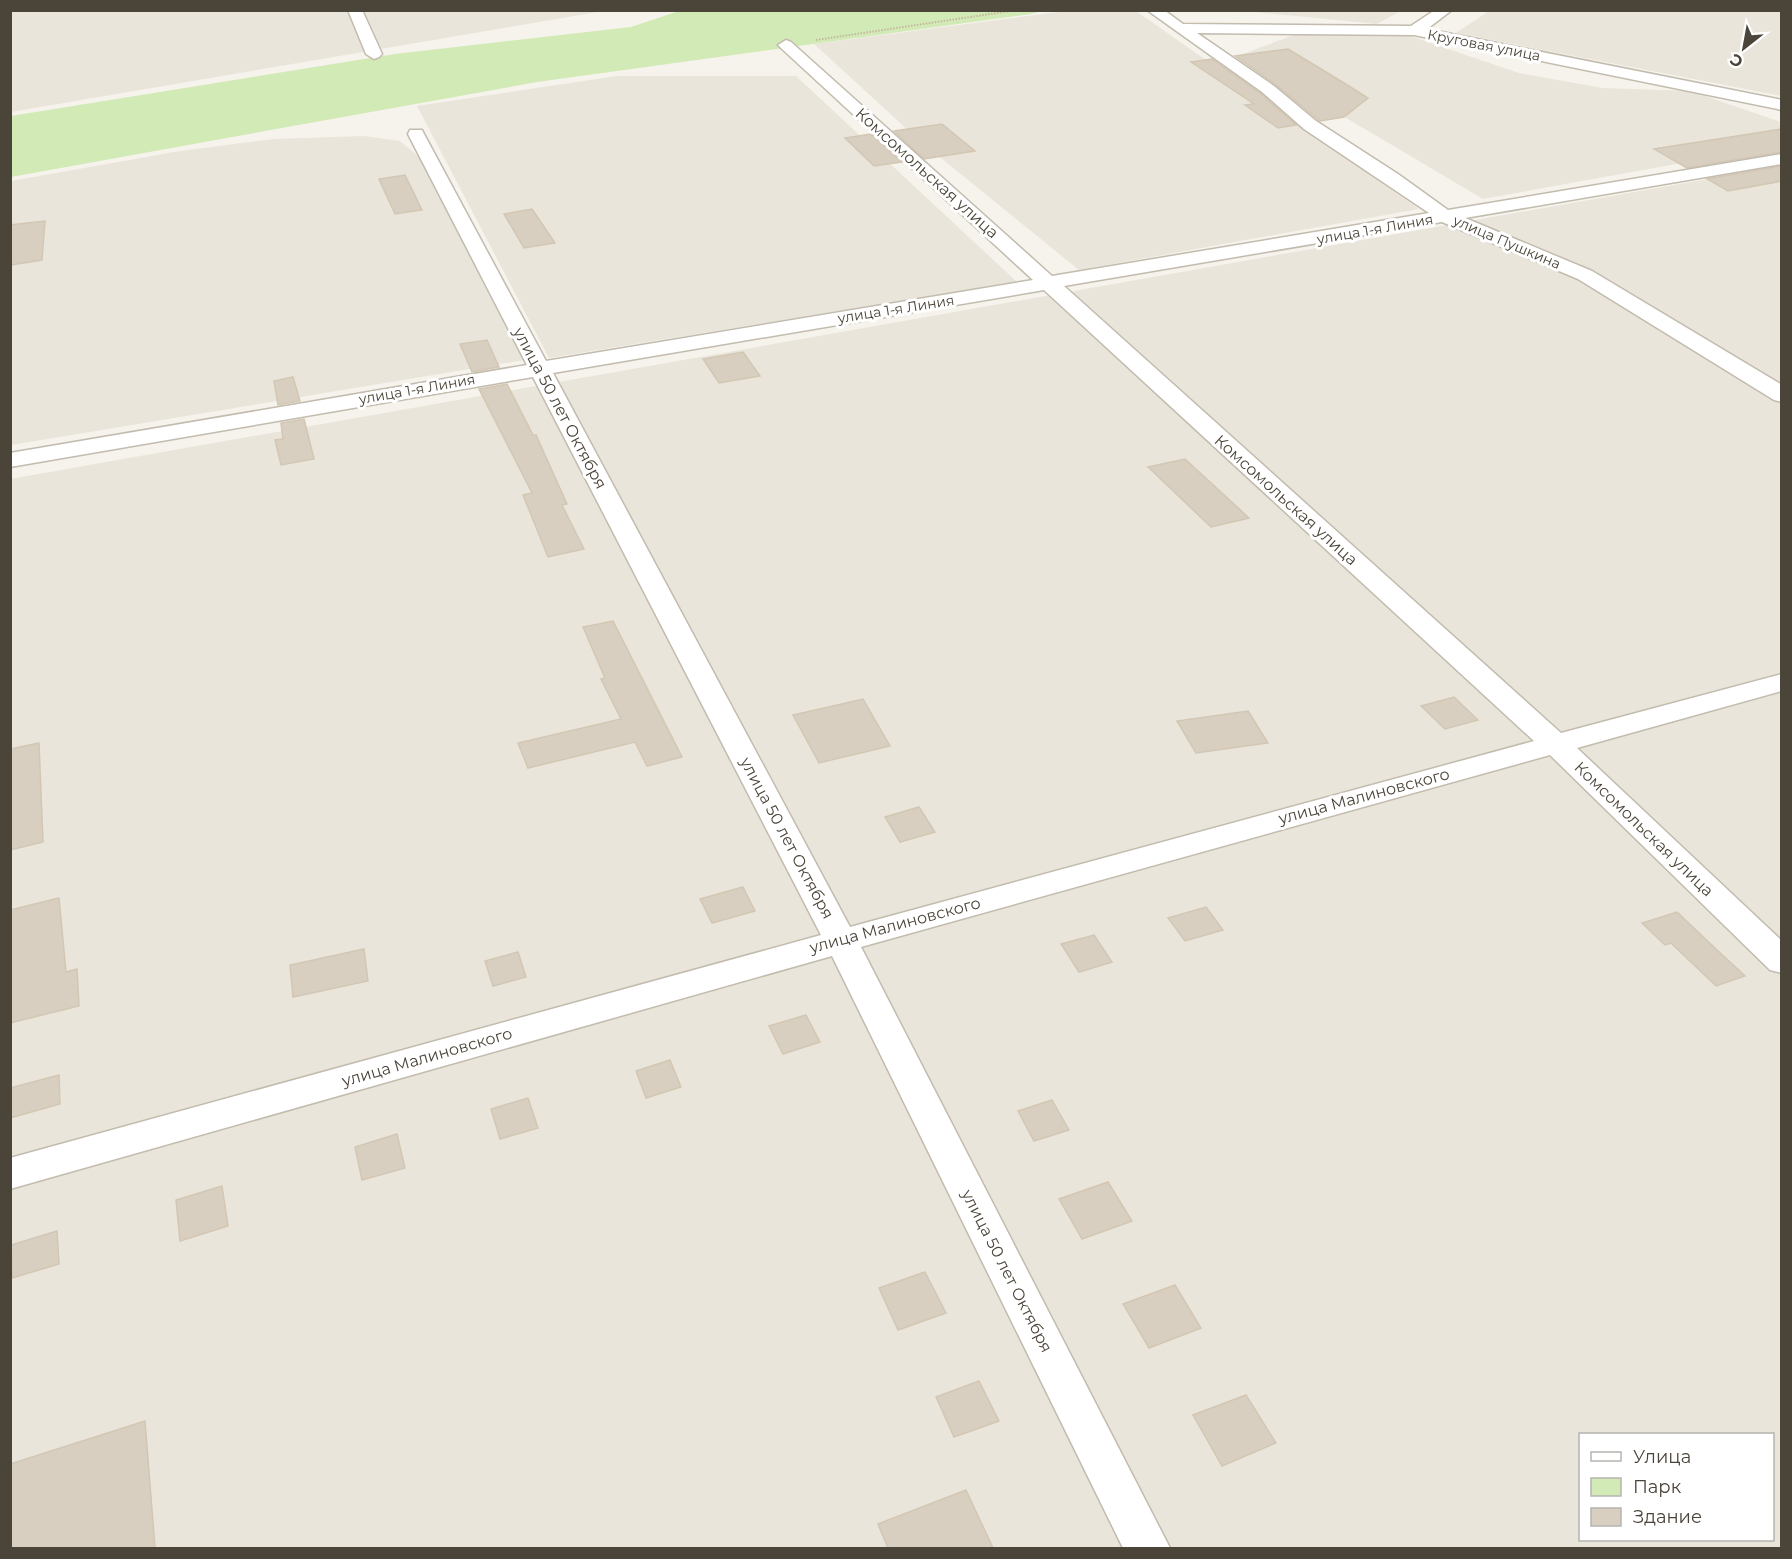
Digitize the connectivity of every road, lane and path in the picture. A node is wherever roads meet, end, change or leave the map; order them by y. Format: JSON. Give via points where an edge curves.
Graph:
{"nodes":[{"id":1,"x":355,"y":10,"type":"edge"},
{"id":2,"x":1017,"y":10,"type":"edge"},
{"id":3,"x":1154,"y":10,"type":"edge"},
{"id":4,"x":1445,"y":10,"type":"edge"},
{"id":5,"x":1182,"y":28,"type":"junction"},
{"id":6,"x":1414,"y":31,"type":"junction"},
{"id":7,"x":786,"y":45,"type":"joint"},
{"id":8,"x":374,"y":54,"type":"dead end"},
{"id":9,"x":1782,"y":105,"type":"edge"},
{"id":10,"x":416,"y":134,"type":"dead end"},
{"id":11,"x":1782,"y":159,"type":"edge"},
{"id":12,"x":1446,"y":217,"type":"junction"},
{"id":13,"x":1049,"y":284,"type":"junction"},
{"id":14,"x":539,"y":368,"type":"junction"},
{"id":15,"x":1782,"y":395,"type":"edge"},
{"id":16,"x":10,"y":460,"type":"edge"},
{"id":17,"x":1782,"y":682,"type":"edge"},
{"id":18,"x":1554,"y":743,"type":"junction"},
{"id":19,"x":841,"y":940,"type":"junction"},
{"id":20,"x":1782,"y":961,"type":"edge"},
{"id":21,"x":10,"y":1174,"type":"edge"},
{"id":22,"x":1147,"y":1548,"type":"edge"}],
"edges":[{"from":1,"to":8,"type":"street"},
{"from":2,"to":7,"type":"path"},
{"from":3,"to":5,"type":"street","name":"улица Пушкина"},
{"from":4,"to":6,"type":"street"},
{"from":5,"to":6,"type":"street","name":"Круговая улица"},
{"from":5,"to":12,"type":"street","name":"улица Пушкина","via":[[1268,89],[1310,125]]},
{"from":6,"to":9,"type":"street","name":"Круговая улица"},
{"from":7,"to":13,"type":"street","name":"Комсомольская улица"},
{"from":10,"to":14,"type":"street","name":"улица 50 лет Октября"},
{"from":11,"to":12,"type":"street","name":"улица 1-я Линия"},
{"from":12,"to":13,"type":"street","name":"улица 1-я Линия"},
{"from":12,"to":15,"type":"street","name":"улица Пушкина","via":[[1585,274]]},
{"from":13,"to":14,"type":"street","name":"улица 1-я Линия"},
{"from":13,"to":18,"type":"street","name":"Комсомольская улица"},
{"from":14,"to":16,"type":"street","name":"улица 1-я Линия"},
{"from":14,"to":19,"type":"street","name":"улица 50 лет Октября"},
{"from":17,"to":18,"type":"street","name":"улица Малиновского"},
{"from":18,"to":19,"type":"street","name":"улица Малиновского"},
{"from":18,"to":20,"type":"street","name":"Комсомольская улица"},
{"from":19,"to":21,"type":"street","name":"улица Малиновского"},
{"from":19,"to":22,"type":"street","name":"улица 50 лет Октября"}]}
